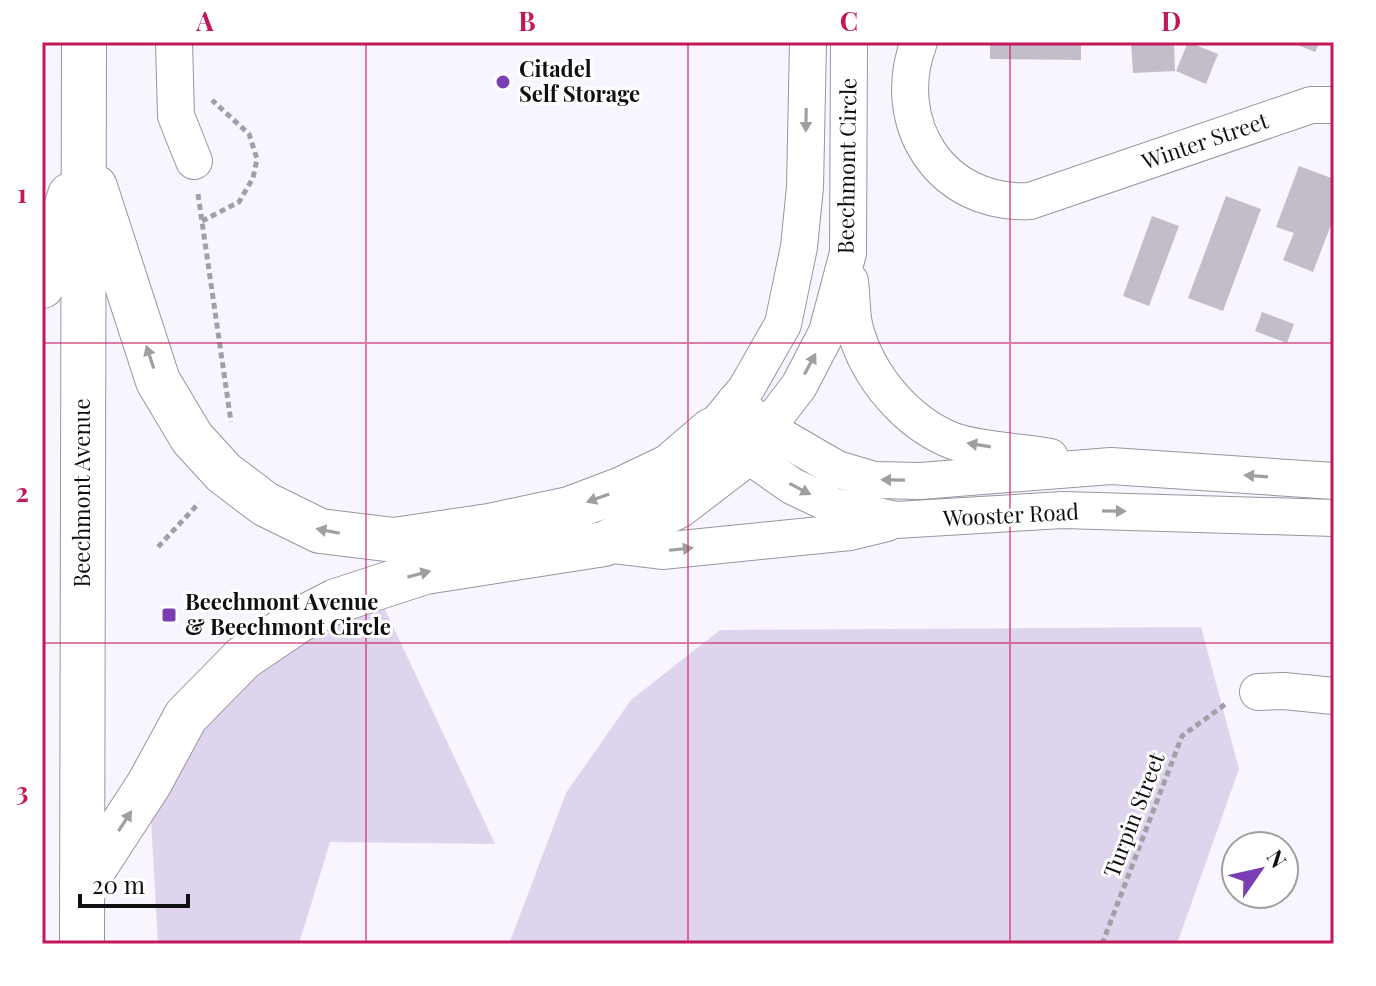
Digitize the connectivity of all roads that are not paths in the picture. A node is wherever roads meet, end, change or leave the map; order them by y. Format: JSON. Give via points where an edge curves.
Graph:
{"nodes":[{"id":1,"x":84,"y":42,"type":"edge"},
{"id":2,"x":174,"y":42,"type":"edge"},
{"id":3,"x":808,"y":42,"type":"edge"},
{"id":4,"x":849,"y":42,"type":"edge"},
{"id":5,"x":919,"y":42,"type":"edge"},
{"id":6,"x":1334,"y":105,"type":"edge"},
{"id":7,"x":83,"y":151,"type":"junction"},
{"id":8,"x":194,"y":161,"type":"road end"},
{"id":9,"x":848,"y":253,"type":"junction"},
{"id":10,"x":42,"y":286,"type":"edge"},
{"id":11,"x":740,"y":429,"type":"junction"},
{"id":12,"x":1111,"y":466,"type":"junction"},
{"id":13,"x":1334,"y":481,"type":"edge"},
{"id":14,"x":1334,"y":518,"type":"edge"},
{"id":15,"x":896,"y":520,"type":"junction"},
{"id":16,"x":604,"y":544,"type":"junction"},
{"id":17,"x":1258,"y":692,"type":"road end"},
{"id":18,"x":1334,"y":696,"type":"edge"},
{"id":19,"x":82,"y":887,"type":"junction"},
{"id":20,"x":82,"y":944,"type":"edge"}],
"edges":[{"from":1,"to":7,"type":"highway","name":"Beechmont Avenue"},
{"from":2,"to":8,"type":"street","via":[[176,116]]},
{"from":3,"to":11,"type":"street","one_way":true,"via":[[799,247],[783,324]]},
{"from":4,"to":9,"type":"street","name":"Beechmont Circle"},
{"from":5,"to":6,"type":"street","name":"Winter Street","via":[[909,92],[911,115],[930,157],[955,181],[985,196],[1030,201],[1311,105]]},
{"from":7,"to":10,"type":"highway"},
{"from":11,"to":7,"type":"highway","one_way":true,"via":[[622,489],[569,509],[394,540],[320,531],[265,504],[224,473],[192,438],[158,381]]},
{"from":7,"to":19,"type":"highway","name":"Beechmont Avenue"},
{"from":11,"to":9,"type":"street","name":"Beechmont Circle","one_way":true,"via":[[799,386],[827,332]]},
{"from":12,"to":9,"type":"street","one_way":true,"via":[[955,442],[901,407],[867,359],[855,328]]},
{"from":12,"to":11,"type":"street","name":"Wooster Road","one_way":true,"via":[[874,480]]},
{"from":11,"to":15,"type":"street","name":"Wooster Road","one_way":true,"via":[[792,486],[834,506]]},
{"from":11,"to":16,"type":"highway","via":[[678,506]]},
{"from":13,"to":12,"type":"street","name":"Wooster Road","one_way":true},
{"from":15,"to":14,"type":"street","name":"Wooster Road","one_way":true,"via":[[1063,510]]},
{"from":16,"to":15,"type":"street","one_way":true,"via":[[662,551],[850,532]]},
{"from":19,"to":16,"type":"highway","one_way":true,"via":[[186,716],[243,658],[299,620],[336,601],[425,572]]},
{"from":17,"to":18,"type":"street"},
{"from":19,"to":20,"type":"highway","name":"Beechmont Avenue"}]}
